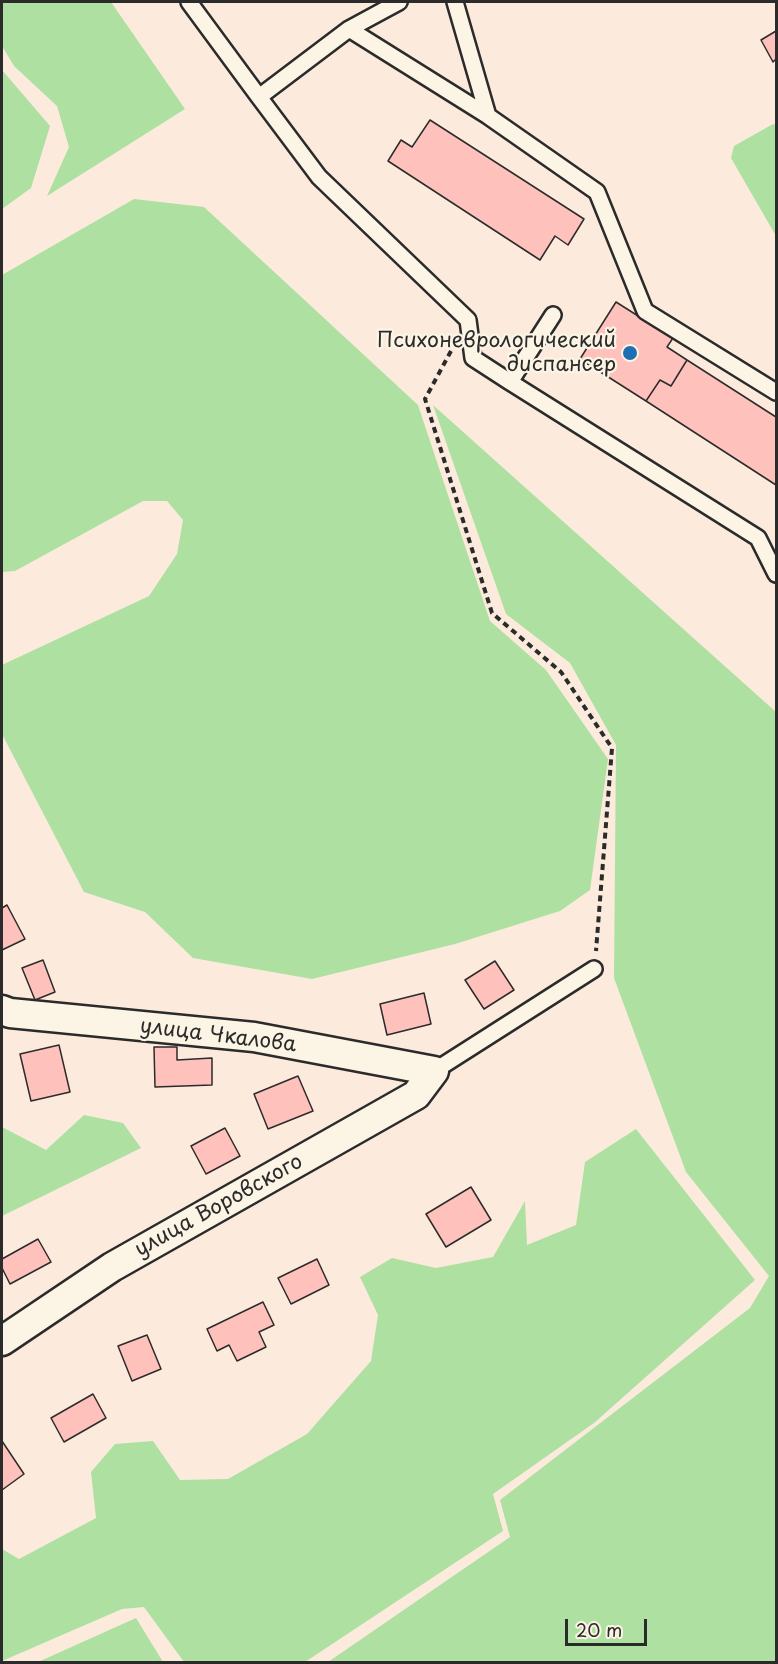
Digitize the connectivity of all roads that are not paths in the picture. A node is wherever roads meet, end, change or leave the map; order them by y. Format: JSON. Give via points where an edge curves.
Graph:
{"nodes":[{"id":1,"x":189,"y":2,"type":"edge"},
{"id":2,"x":399,"y":2,"type":"edge"},
{"id":3,"x":455,"y":2,"type":"edge"},
{"id":4,"x":349,"y":29,"type":"junction"},
{"id":5,"x":259,"y":97,"type":"junction"},
{"id":6,"x":488,"y":116,"type":"junction"},
{"id":7,"x":553,"y":315,"type":"dead end"},
{"id":8,"x":510,"y":382,"type":"junction"},
{"id":9,"x":777,"y":392,"type":"edge"},
{"id":10,"x":777,"y":574,"type":"edge"},
{"id":11,"x":594,"y":969,"type":"road end"},
{"id":12,"x":2,"y":1010,"type":"edge"},
{"id":13,"x":434,"y":1071,"type":"junction"},
{"id":14,"x":2,"y":1341,"type":"edge"}],
"edges":[{"from":1,"to":5,"type":"lane"},
{"from":2,"to":4,"type":"lane"},
{"from":3,"to":6,"type":"lane"},
{"from":4,"to":5,"type":"lane"},
{"from":4,"to":6,"type":"lane"},
{"from":5,"to":8,"type":"lane","via":[[319,177],[468,320],[473,358]]},
{"from":6,"to":9,"type":"lane","via":[[597,192],[645,311]]},
{"from":7,"to":8,"type":"lane"},
{"from":8,"to":10,"type":"lane","via":[[758,538]]},
{"from":11,"to":13,"type":"lane"},
{"from":12,"to":13,"type":"street","name":"улица Чкалова","via":[[254,1037]]},
{"from":13,"to":14,"type":"street","name":"улица Воровского","via":[[416,1095],[112,1267]]}]}
